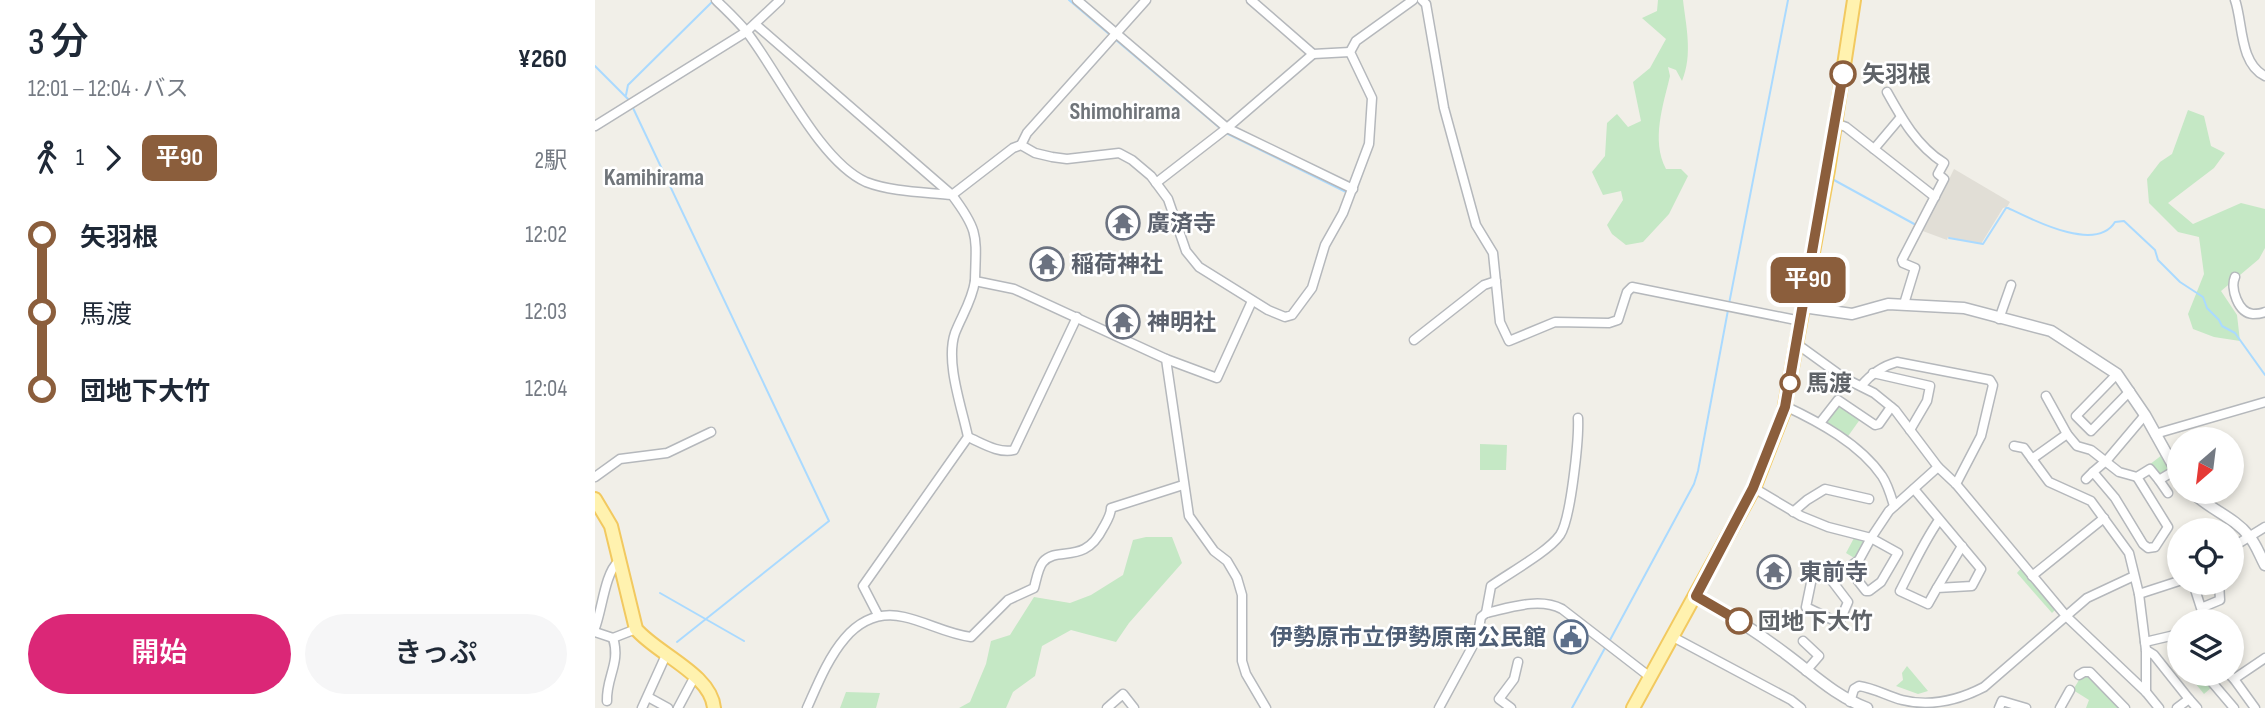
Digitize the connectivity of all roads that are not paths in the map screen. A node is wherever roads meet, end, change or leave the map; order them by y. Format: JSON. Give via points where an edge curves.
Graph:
{"nodes":[{"id":1,"x":716,"y":0,"type":"edge"},
{"id":2,"x":780,"y":0,"type":"edge"},
{"id":3,"x":1077,"y":0,"type":"edge"},
{"id":4,"x":1146,"y":0,"type":"edge"},
{"id":5,"x":1251,"y":0,"type":"edge"},
{"id":6,"x":1412,"y":0,"type":"edge"},
{"id":7,"x":1422,"y":0,"type":"edge"},
{"id":8,"x":1854,"y":0,"type":"edge"},
{"id":9,"x":2235,"y":0,"type":"edge"},
{"id":10,"x":755,"y":24,"type":"junction"},
{"id":11,"x":746,"y":32,"type":"junction"},
{"id":12,"x":1117,"y":34,"type":"junction"},
{"id":13,"x":1350,"y":52,"type":"junction"},
{"id":14,"x":1313,"y":54,"type":"junction"},
{"id":15,"x":2265,"y":76,"type":"edge"},
{"id":16,"x":1887,"y":92,"type":"dead end"},
{"id":17,"x":1901,"y":117,"type":"junction"},
{"id":18,"x":1835,"y":123,"type":"junction"},
{"id":19,"x":595,"y":126,"type":"edge"},
{"id":20,"x":1227,"y":128,"type":"junction"},
{"id":21,"x":1021,"y":145,"type":"junction"},
{"id":22,"x":1874,"y":149,"type":"junction"},
{"id":23,"x":1156,"y":183,"type":"junction"},
{"id":24,"x":1353,"y":189,"type":"junction"},
{"id":25,"x":952,"y":195,"type":"junction"},
{"id":26,"x":1935,"y":197,"type":"junction"},
{"id":27,"x":2235,"y":277,"type":"dead end"},
{"id":28,"x":975,"y":281,"type":"junction"},
{"id":29,"x":1496,"y":281,"type":"junction"},
{"id":30,"x":2011,"y":285,"type":"dead end"},
{"id":31,"x":1252,"y":301,"type":"junction"},
{"id":32,"x":1904,"y":304,"type":"junction"},
{"id":33,"x":1803,"y":307,"type":"junction"},
{"id":34,"x":2265,"y":312,"type":"edge"},
{"id":35,"x":1077,"y":317,"type":"junction"},
{"id":36,"x":1999,"y":319,"type":"junction"},
{"id":37,"x":1801,"y":321,"type":"junction"},
{"id":38,"x":1414,"y":340,"type":"dead end"},
{"id":39,"x":1797,"y":344,"type":"junction"},
{"id":40,"x":1166,"y":359,"type":"junction"},
{"id":41,"x":1873,"y":373,"type":"junction"},
{"id":42,"x":2117,"y":374,"type":"junction"},
{"id":43,"x":1861,"y":386,"type":"junction"},
{"id":44,"x":2130,"y":391,"type":"junction"},
{"id":45,"x":2046,"y":396,"type":"dead end"},
{"id":46,"x":2265,"y":402,"type":"edge"},
{"id":47,"x":1785,"y":407,"type":"junction"},
{"id":48,"x":1891,"y":407,"type":"junction"},
{"id":49,"x":2145,"y":415,"type":"junction"},
{"id":50,"x":1578,"y":418,"type":"dead end"},
{"id":51,"x":1820,"y":424,"type":"junction"},
{"id":52,"x":1910,"y":429,"type":"junction"},
{"id":53,"x":711,"y":432,"type":"dead end"},
{"id":54,"x":2067,"y":434,"type":"junction"},
{"id":55,"x":2155,"y":434,"type":"junction"},
{"id":56,"x":968,"y":437,"type":"junction"},
{"id":57,"x":2014,"y":446,"type":"dead end"},
{"id":58,"x":2167,"y":455,"type":"edge"},
{"id":59,"x":2032,"y":459,"type":"junction"},
{"id":60,"x":2107,"y":460,"type":"junction"},
{"id":61,"x":1938,"y":467,"type":"junction"},
{"id":62,"x":595,"y":477,"type":"edge"},
{"id":63,"x":2137,"y":477,"type":"junction"},
{"id":64,"x":2167,"y":477,"type":"edge"},
{"id":65,"x":2159,"y":480,"type":"junction"},
{"id":66,"x":1956,"y":484,"type":"junction"},
{"id":67,"x":1183,"y":485,"type":"junction"},
{"id":68,"x":1753,"y":488,"type":"junction"},
{"id":69,"x":1914,"y":489,"type":"junction"},
{"id":70,"x":2167,"y":492,"type":"edge"},
{"id":71,"x":595,"y":499,"type":"edge"},
{"id":72,"x":2206,"y":504,"type":"edge"},
{"id":73,"x":1894,"y":506,"type":"junction"},
{"id":74,"x":1863,"y":508,"type":"dead end"},
{"id":75,"x":1793,"y":512,"type":"junction"},
{"id":76,"x":2104,"y":518,"type":"junction"},
{"id":77,"x":1940,"y":520,"type":"junction"},
{"id":78,"x":2265,"y":527,"type":"edge"},
{"id":79,"x":2250,"y":537,"type":"junction"},
{"id":80,"x":1871,"y":538,"type":"junction"},
{"id":81,"x":2244,"y":540,"type":"edge"},
{"id":82,"x":2143,"y":544,"type":"junction"},
{"id":83,"x":1962,"y":546,"type":"junction"},
{"id":84,"x":2129,"y":554,"type":"junction"},
{"id":85,"x":618,"y":562,"type":"junction"},
{"id":86,"x":2265,"y":565,"type":"edge"},
{"id":87,"x":1848,"y":568,"type":"junction"},
{"id":88,"x":2032,"y":576,"type":"junction"},
{"id":89,"x":2134,"y":576,"type":"junction"},
{"id":90,"x":1829,"y":577,"type":"junction"},
{"id":91,"x":2167,"y":585,"type":"edge"},
{"id":92,"x":1937,"y":588,"type":"junction"},
{"id":93,"x":2139,"y":594,"type":"junction"},
{"id":94,"x":2197,"y":595,"type":"edge"},
{"id":95,"x":2220,"y":595,"type":"edge"},
{"id":96,"x":1696,"y":596,"type":"junction"},
{"id":97,"x":1486,"y":613,"type":"junction"},
{"id":98,"x":878,"y":615,"type":"junction"},
{"id":99,"x":2067,"y":617,"type":"junction"},
{"id":100,"x":636,"y":629,"type":"junction"},
{"id":101,"x":595,"y":630,"type":"edge"},
{"id":102,"x":1674,"y":637,"type":"junction"},
{"id":103,"x":613,"y":638,"type":"junction"},
{"id":104,"x":2167,"y":638,"type":"edge"},
{"id":105,"x":1803,"y":641,"type":"dead end"},
{"id":106,"x":2146,"y":646,"type":"junction"},
{"id":107,"x":666,"y":655,"type":"junction"},
{"id":108,"x":2265,"y":658,"type":"edge"},
{"id":109,"x":1518,"y":662,"type":"dead end"},
{"id":110,"x":2244,"y":669,"type":"edge"},
{"id":111,"x":1806,"y":671,"type":"junction"},
{"id":112,"x":2079,"y":675,"type":"dead end"},
{"id":113,"x":695,"y":676,"type":"junction"},
{"id":114,"x":1650,"y":677,"type":"junction"},
{"id":115,"x":2215,"y":686,"type":"edge"},
{"id":116,"x":2239,"y":686,"type":"edge"},
{"id":117,"x":2070,"y":691,"type":"dead end"},
{"id":118,"x":2146,"y":692,"type":"junction"},
{"id":119,"x":648,"y":697,"type":"junction"},
{"id":120,"x":609,"y":698,"type":"dead end"},
{"id":121,"x":2189,"y":699,"type":"junction"},
{"id":122,"x":1850,"y":702,"type":"junction"},
{"id":123,"x":1263,"y":707,"type":"edge"},
{"id":124,"x":642,"y":708,"type":"edge"},
{"id":125,"x":668,"y":708,"type":"edge"},
{"id":126,"x":678,"y":708,"type":"edge"},
{"id":127,"x":714,"y":708,"type":"edge"},
{"id":128,"x":807,"y":708,"type":"edge"},
{"id":129,"x":1107,"y":708,"type":"edge"},
{"id":130,"x":1134,"y":708,"type":"edge"},
{"id":131,"x":1439,"y":708,"type":"edge"},
{"id":132,"x":1511,"y":708,"type":"edge"},
{"id":133,"x":1633,"y":708,"type":"edge"},
{"id":134,"x":1801,"y":708,"type":"edge"},
{"id":135,"x":1867,"y":708,"type":"edge"},
{"id":136,"x":1999,"y":708,"type":"edge"},
{"id":137,"x":2027,"y":708,"type":"edge"},
{"id":138,"x":2060,"y":708,"type":"edge"},
{"id":139,"x":2125,"y":708,"type":"edge"},
{"id":140,"x":2159,"y":708,"type":"edge"},
{"id":141,"x":2177,"y":708,"type":"edge"},
{"id":142,"x":2197,"y":708,"type":"edge"},
{"id":143,"x":2234,"y":708,"type":"edge"},
{"id":144,"x":2255,"y":708,"type":"edge"}],
"edges":[{"from":1,"to":11,"type":"street"},
{"from":2,"to":10,"type":"street"},
{"from":3,"to":12,"type":"street"},
{"from":4,"to":12,"type":"street"},
{"from":5,"to":14,"type":"street"},
{"from":6,"to":13,"type":"street","via":[[1356,41]]},
{"from":7,"to":29,"type":"street","via":[[1444,108],[1476,225],[1493,253]]},
{"from":8,"to":18,"type":"main road"},
{"from":9,"to":15,"type":"street","via":[[2243,44],[2256,71]]},
{"from":10,"to":11,"type":"street"},
{"from":10,"to":25,"type":"street"},
{"from":11,"to":19,"type":"street"},
{"from":11,"to":25,"type":"street","via":[[824,146],[849,173],[885,187]]},
{"from":12,"to":20,"type":"street"},
{"from":12,"to":21,"type":"street"},
{"from":13,"to":14,"type":"street"},
{"from":13,"to":24,"type":"street","via":[[1372,98],[1369,144]]},
{"from":14,"to":20,"type":"street"},
{"from":16,"to":17,"type":"street"},
{"from":17,"to":22,"type":"street"},
{"from":17,"to":26,"type":"street","via":[[1931,155],[1944,163],[1938,174],[1944,179]]},
{"from":18,"to":22,"type":"street"},
{"from":18,"to":33,"type":"main road"},
{"from":20,"to":23,"type":"street"},
{"from":20,"to":24,"type":"street"},
{"from":21,"to":23,"type":"street","via":[[1035,153],[1067,159],[1119,153]]},
{"from":21,"to":25,"type":"street"},
{"from":22,"to":26,"type":"street"},
{"from":23,"to":31,"type":"street","via":[[1168,199],[1189,256],[1206,273]]},
{"from":24,"to":31,"type":"street","via":[[1325,245],[1312,288],[1298,310],[1285,317]]},
{"from":25,"to":28,"type":"street","via":[[976,235]]},
{"from":26,"to":32,"type":"street","via":[[1902,260],[1915,268]]},
{"from":27,"to":34,"type":"street","via":[[2233,290],[2244,310]]},
{"from":28,"to":35,"type":"street","via":[[1014,289]]},
{"from":28,"to":56,"type":"street","via":[[953,347],[953,369]]},
{"from":29,"to":37,"type":"street","via":[[1500,323],[1509,341],[1555,322],[1618,320],[1632,287]]},
{"from":29,"to":38,"type":"street","via":[[1484,285]]},
{"from":30,"to":36,"type":"street"},
{"from":31,"to":40,"type":"street","via":[[1217,378]]},
{"from":32,"to":33,"type":"street","via":[[1851,314]]},
{"from":32,"to":36,"type":"street","via":[[1964,308]]},
{"from":33,"to":37,"type":"main road"},
{"from":35,"to":40,"type":"street"},
{"from":35,"to":56,"type":"street","via":[[1014,450],[995,449]]},
{"from":36,"to":42,"type":"street","via":[[2051,331]]},
{"from":37,"to":39,"type":"main road"},
{"from":39,"to":43,"type":"street"},
{"from":39,"to":47,"type":"main road"},
{"from":40,"to":67,"type":"street"},
{"from":41,"to":43,"type":"street"},
{"from":41,"to":52,"type":"street","via":[[1930,386],[1927,401]]},
{"from":41,"to":66,"type":"street","via":[[1885,365],[1907,362],[1990,380],[1993,385],[1981,436]]},
{"from":42,"to":44,"type":"street"},
{"from":42,"to":44,"type":"street","via":[[2076,416],[2091,431]]},
{"from":43,"to":48,"type":"street"},
{"from":44,"to":49,"type":"street"},
{"from":45,"to":54,"type":"street"},
{"from":46,"to":55,"type":"street"},
{"from":47,"to":51,"type":"street"},
{"from":47,"to":68,"type":"main road"},
{"from":48,"to":51,"type":"street","via":[[1875,425],[1838,400]]},
{"from":48,"to":52,"type":"street"},
{"from":49,"to":55,"type":"street"},
{"from":49,"to":60,"type":"street"},
{"from":50,"to":97,"type":"street","via":[[1579,436],[1561,534],[1491,586]]},
{"from":51,"to":73,"type":"street","via":[[1870,460]]},
{"from":52,"to":61,"type":"street"},
{"from":53,"to":62,"type":"street","via":[[667,453],[620,459]]},
{"from":54,"to":59,"type":"street"},
{"from":54,"to":60,"type":"street","via":[[2083,450]]},
{"from":55,"to":58,"type":"street"},
{"from":56,"to":98,"type":"street","via":[[863,586]]},
{"from":57,"to":59,"type":"street","via":[[2024,448]]},
{"from":59,"to":76,"type":"street","via":[[2049,482],[2091,501]]},
{"from":60,"to":63,"type":"street","via":[[2119,472]]},
{"from":60,"to":82,"type":"street","via":[[2089,475],[2115,498]]},
{"from":61,"to":66,"type":"street"},
{"from":61,"to":69,"type":"street"},
{"from":63,"to":65,"type":"street","via":[[2150,469]]},
{"from":63,"to":82,"type":"street","via":[[2168,527],[2155,547]]},
{"from":64,"to":65,"type":"street"},
{"from":65,"to":70,"type":"street"},
{"from":66,"to":88,"type":"street"},
{"from":67,"to":98,"type":"street","via":[[1111,508],[1097,540],[1086,550],[1043,562],[1034,588],[1008,600],[971,637],[903,617]]},
{"from":67,"to":123,"type":"street","via":[[1189,516],[1237,578],[1242,595],[1242,661]]},
{"from":68,"to":75,"type":"street"},
{"from":68,"to":96,"type":"main road"},
{"from":69,"to":73,"type":"street"},
{"from":69,"to":77,"type":"street"},
{"from":71,"to":85,"type":"main road","via":[[611,526]]},
{"from":72,"to":79,"type":"street"},
{"from":73,"to":80,"type":"street"},
{"from":74,"to":75,"type":"street","via":[[1867,499],[1825,489]]},
{"from":75,"to":80,"type":"street"},
{"from":76,"to":84,"type":"street"},
{"from":76,"to":88,"type":"street"},
{"from":77,"to":83,"type":"street"},
{"from":77,"to":92,"type":"street","via":[[1920,547],[1900,591],[1928,604]]},
{"from":78,"to":79,"type":"street"},
{"from":79,"to":81,"type":"street"},
{"from":79,"to":86,"type":"street"},
{"from":80,"to":87,"type":"street","via":[[1859,560]]},
{"from":80,"to":87,"type":"street","via":[[1898,553],[1881,583],[1866,591]]},
{"from":82,"to":84,"type":"street"},
{"from":83,"to":92,"type":"street"},
{"from":83,"to":92,"type":"street","via":[[1981,569],[1972,586]]},
{"from":84,"to":89,"type":"street"},
{"from":85,"to":100,"type":"main road"},
{"from":85,"to":101,"type":"street"},
{"from":87,"to":90,"type":"street"},
{"from":88,"to":99,"type":"street"},
{"from":89,"to":93,"type":"street"},
{"from":89,"to":99,"type":"street","via":[[2087,598]]},
{"from":90,"to":90,"type":"street","via":[[1813,573],[1806,607],[1839,623],[1848,602]]},
{"from":91,"to":93,"type":"street"},
{"from":93,"to":106,"type":"street"},
{"from":94,"to":95,"type":"street","via":[[2201,608],[2220,600]]},
{"from":96,"to":102,"type":"main road"},
{"from":96,"to":111,"type":"street","via":[[1746,625]]},
{"from":97,"to":114,"type":"street","via":[[1521,605],[1553,605]]},
{"from":97,"to":131,"type":"street"},
{"from":98,"to":128,"type":"street","via":[[838,644]]},
{"from":99,"to":118,"type":"street"},
{"from":99,"to":122,"type":"street","via":[[1984,687],[1966,696],[1929,703],[1903,701],[1859,686]]},
{"from":100,"to":103,"type":"street"},
{"from":100,"to":107,"type":"main road"},
{"from":101,"to":103,"type":"street"},
{"from":102,"to":114,"type":"main road"},
{"from":102,"to":134,"type":"street"},
{"from":103,"to":120,"type":"street","via":[[618,652],[607,687]]},
{"from":104,"to":106,"type":"street"},
{"from":105,"to":111,"type":"street","via":[[1820,654]]},
{"from":106,"to":118,"type":"street"},
{"from":106,"to":121,"type":"street"},
{"from":107,"to":113,"type":"main road"},
{"from":107,"to":119,"type":"street"},
{"from":108,"to":110,"type":"street"},
{"from":109,"to":132,"type":"street","via":[[1514,679],[1499,699]]},
{"from":111,"to":122,"type":"street"},
{"from":112,"to":139,"type":"street","via":[[2090,671]]},
{"from":113,"to":126,"type":"street"},
{"from":113,"to":127,"type":"main road","via":[[706,686]]},
{"from":114,"to":133,"type":"main road"},
{"from":115,"to":143,"type":"street"},
{"from":116,"to":144,"type":"street"},
{"from":117,"to":138,"type":"street"},
{"from":118,"to":140,"type":"street"},
{"from":119,"to":124,"type":"street"},
{"from":119,"to":125,"type":"street"},
{"from":121,"to":141,"type":"street"},
{"from":121,"to":142,"type":"street"},
{"from":122,"to":135,"type":"street"},
{"from":129,"to":130,"type":"street","via":[[1123,694]]},
{"from":136,"to":137,"type":"street","via":[[2002,701]]}]}
